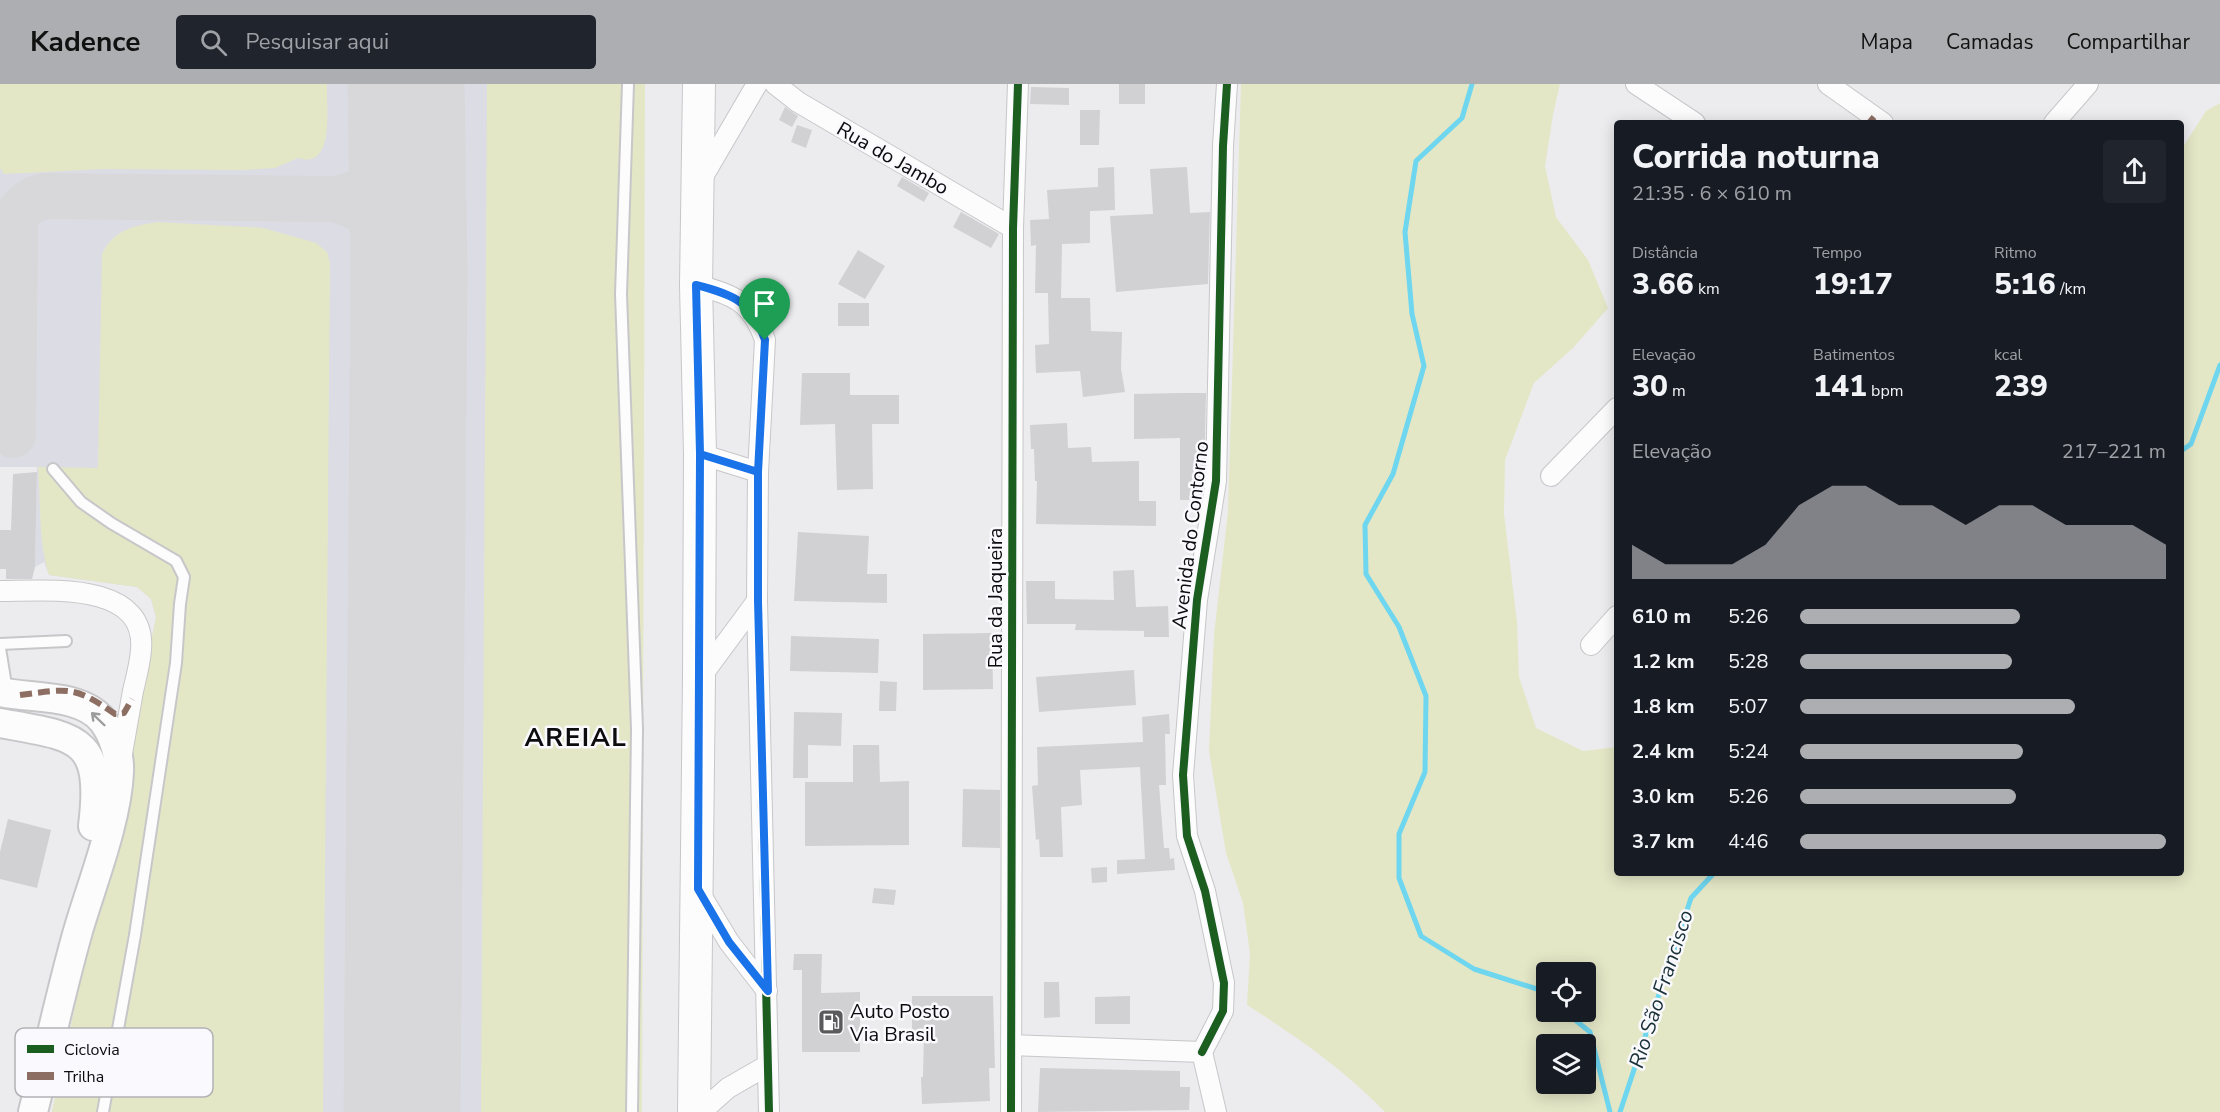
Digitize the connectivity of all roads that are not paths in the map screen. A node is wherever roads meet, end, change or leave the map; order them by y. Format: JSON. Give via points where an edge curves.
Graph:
{"nodes":[{"id":1,"x":628,"y":84,"type":"edge"},
{"id":2,"x":699,"y":84,"type":"edge"},
{"id":3,"x":757,"y":84,"type":"edge"},
{"id":4,"x":775,"y":84,"type":"edge"},
{"id":5,"x":1018,"y":84,"type":"edge"},
{"id":6,"x":1227,"y":84,"type":"edge"},
{"id":7,"x":1636,"y":84,"type":"edge"},
{"id":8,"x":1828,"y":84,"type":"edge"},
{"id":9,"x":2088,"y":84,"type":"edge"},
{"id":10,"x":1690,"y":120,"type":"edge"},
{"id":11,"x":1879,"y":120,"type":"edge"},
{"id":12,"x":2057,"y":120,"type":"edge"},
{"id":13,"x":698,"y":185,"type":"junction"},
{"id":14,"x":1013,"y":228,"type":"junction"},
{"id":15,"x":696,"y":285,"type":"junction"},
{"id":16,"x":1614,"y":411,"type":"edge"},
{"id":17,"x":700,"y":454,"type":"junction"},
{"id":18,"x":53,"y":469,"type":"dead end"},
{"id":19,"x":758,"y":472,"type":"junction"},
{"id":20,"x":1551,"y":476,"type":"dead end"},
{"id":21,"x":0,"y":591,"type":"edge"},
{"id":22,"x":758,"y":601,"type":"junction"},
{"id":23,"x":1614,"y":619,"type":"edge"},
{"id":24,"x":66,"y":641,"type":"dead end"},
{"id":25,"x":1591,"y":645,"type":"dead end"},
{"id":26,"x":0,"y":646,"type":"edge"},
{"id":27,"x":699,"y":678,"type":"junction"},
{"id":28,"x":4,"y":693,"type":"edge"},
{"id":29,"x":0,"y":723,"type":"edge"},
{"id":30,"x":120,"y":771,"type":"junction"},
{"id":31,"x":698,"y":889,"type":"junction"},
{"id":32,"x":77,"y":934,"type":"junction"},
{"id":33,"x":768,"y":991,"type":"junction"},
{"id":34,"x":54,"y":1028,"type":"edge"},
{"id":35,"x":118,"y":1028,"type":"edge"},
{"id":36,"x":1011,"y":1046,"type":"junction"},
{"id":37,"x":1202,"y":1052,"type":"junction"},
{"id":38,"x":768,"y":1065,"type":"junction"},
{"id":39,"x":37,"y":1097,"type":"edge"},
{"id":40,"x":106,"y":1097,"type":"edge"},
{"id":41,"x":769,"y":1105,"type":"edge"},
{"id":42,"x":33,"y":1112,"type":"edge"},
{"id":43,"x":103,"y":1112,"type":"edge"},
{"id":44,"x":632,"y":1112,"type":"edge"},
{"id":45,"x":694,"y":1112,"type":"edge"},
{"id":46,"x":701,"y":1112,"type":"edge"},
{"id":47,"x":752,"y":1112,"type":"edge"},
{"id":48,"x":1011,"y":1112,"type":"edge"},
{"id":49,"x":1216,"y":1112,"type":"edge"}],
"edges":[{"from":1,"to":44,"type":"lane","via":[[621,294],[637,729]]},
{"from":2,"to":13,"type":"main road"},
{"from":3,"to":13,"type":"street"},
{"from":4,"to":14,"type":"street","name":"Rua do Jambo","via":[[798,102]]},
{"from":5,"to":14,"type":"street","name":"Rua da Jaqueira"},
{"from":6,"to":37,"type":"street","name":"Avenida do Contorno","via":[[1216,481],[1197,600],[1183,776],[1187,836],[1205,891],[1224,983],[1223,1011]]},
{"from":7,"to":10,"type":"street"},
{"from":8,"to":11,"type":"street"},
{"from":9,"to":12,"type":"street"},
{"from":13,"to":15,"type":"main road"},
{"from":14,"to":36,"type":"street","name":"Rua da Jaqueira"},
{"from":15,"to":17,"type":"main road"},
{"from":15,"to":19,"type":"street","via":[[743,302],[758,319],[765,340]]},
{"from":16,"to":20,"type":"street"},
{"from":17,"to":19,"type":"street"},
{"from":17,"to":27,"type":"main road"},
{"from":18,"to":35,"type":"lane","via":[[81,501],[176,561],[184,577],[176,663]]},
{"from":19,"to":22,"type":"street"},
{"from":21,"to":30,"type":"street","via":[[93,594],[127,609],[138,624],[142,648]]},
{"from":22,"to":27,"type":"street"},
{"from":22,"to":33,"type":"street"},
{"from":23,"to":25,"type":"street"},
{"from":24,"to":26,"type":"lane"},
{"from":26,"to":28,"type":"lane"},
{"from":27,"to":31,"type":"main road"},
{"from":30,"to":28,"type":"main road","one_way":true,"via":[[112,736],[102,719],[83,706]]},
{"from":29,"to":32,"type":"main road","via":[[49,731],[74,741],[86,753],[92,767],[96,798]]},
{"from":30,"to":32,"type":"main road","via":[[112,816]]},
{"from":31,"to":33,"type":"street","via":[[729,942]]},
{"from":31,"to":45,"type":"main road"},
{"from":32,"to":34,"type":"main road"},
{"from":33,"to":38,"type":"street"},
{"from":36,"to":37,"type":"street"},
{"from":36,"to":48,"type":"street","name":"Rua da Jaqueira"},
{"from":37,"to":49,"type":"street"},
{"from":38,"to":41,"type":"street"},
{"from":38,"to":46,"type":"street","via":[[728,1088]]},
{"from":39,"to":42,"type":"main road"},
{"from":40,"to":43,"type":"lane"},
{"from":41,"to":47,"type":"street"}]}
